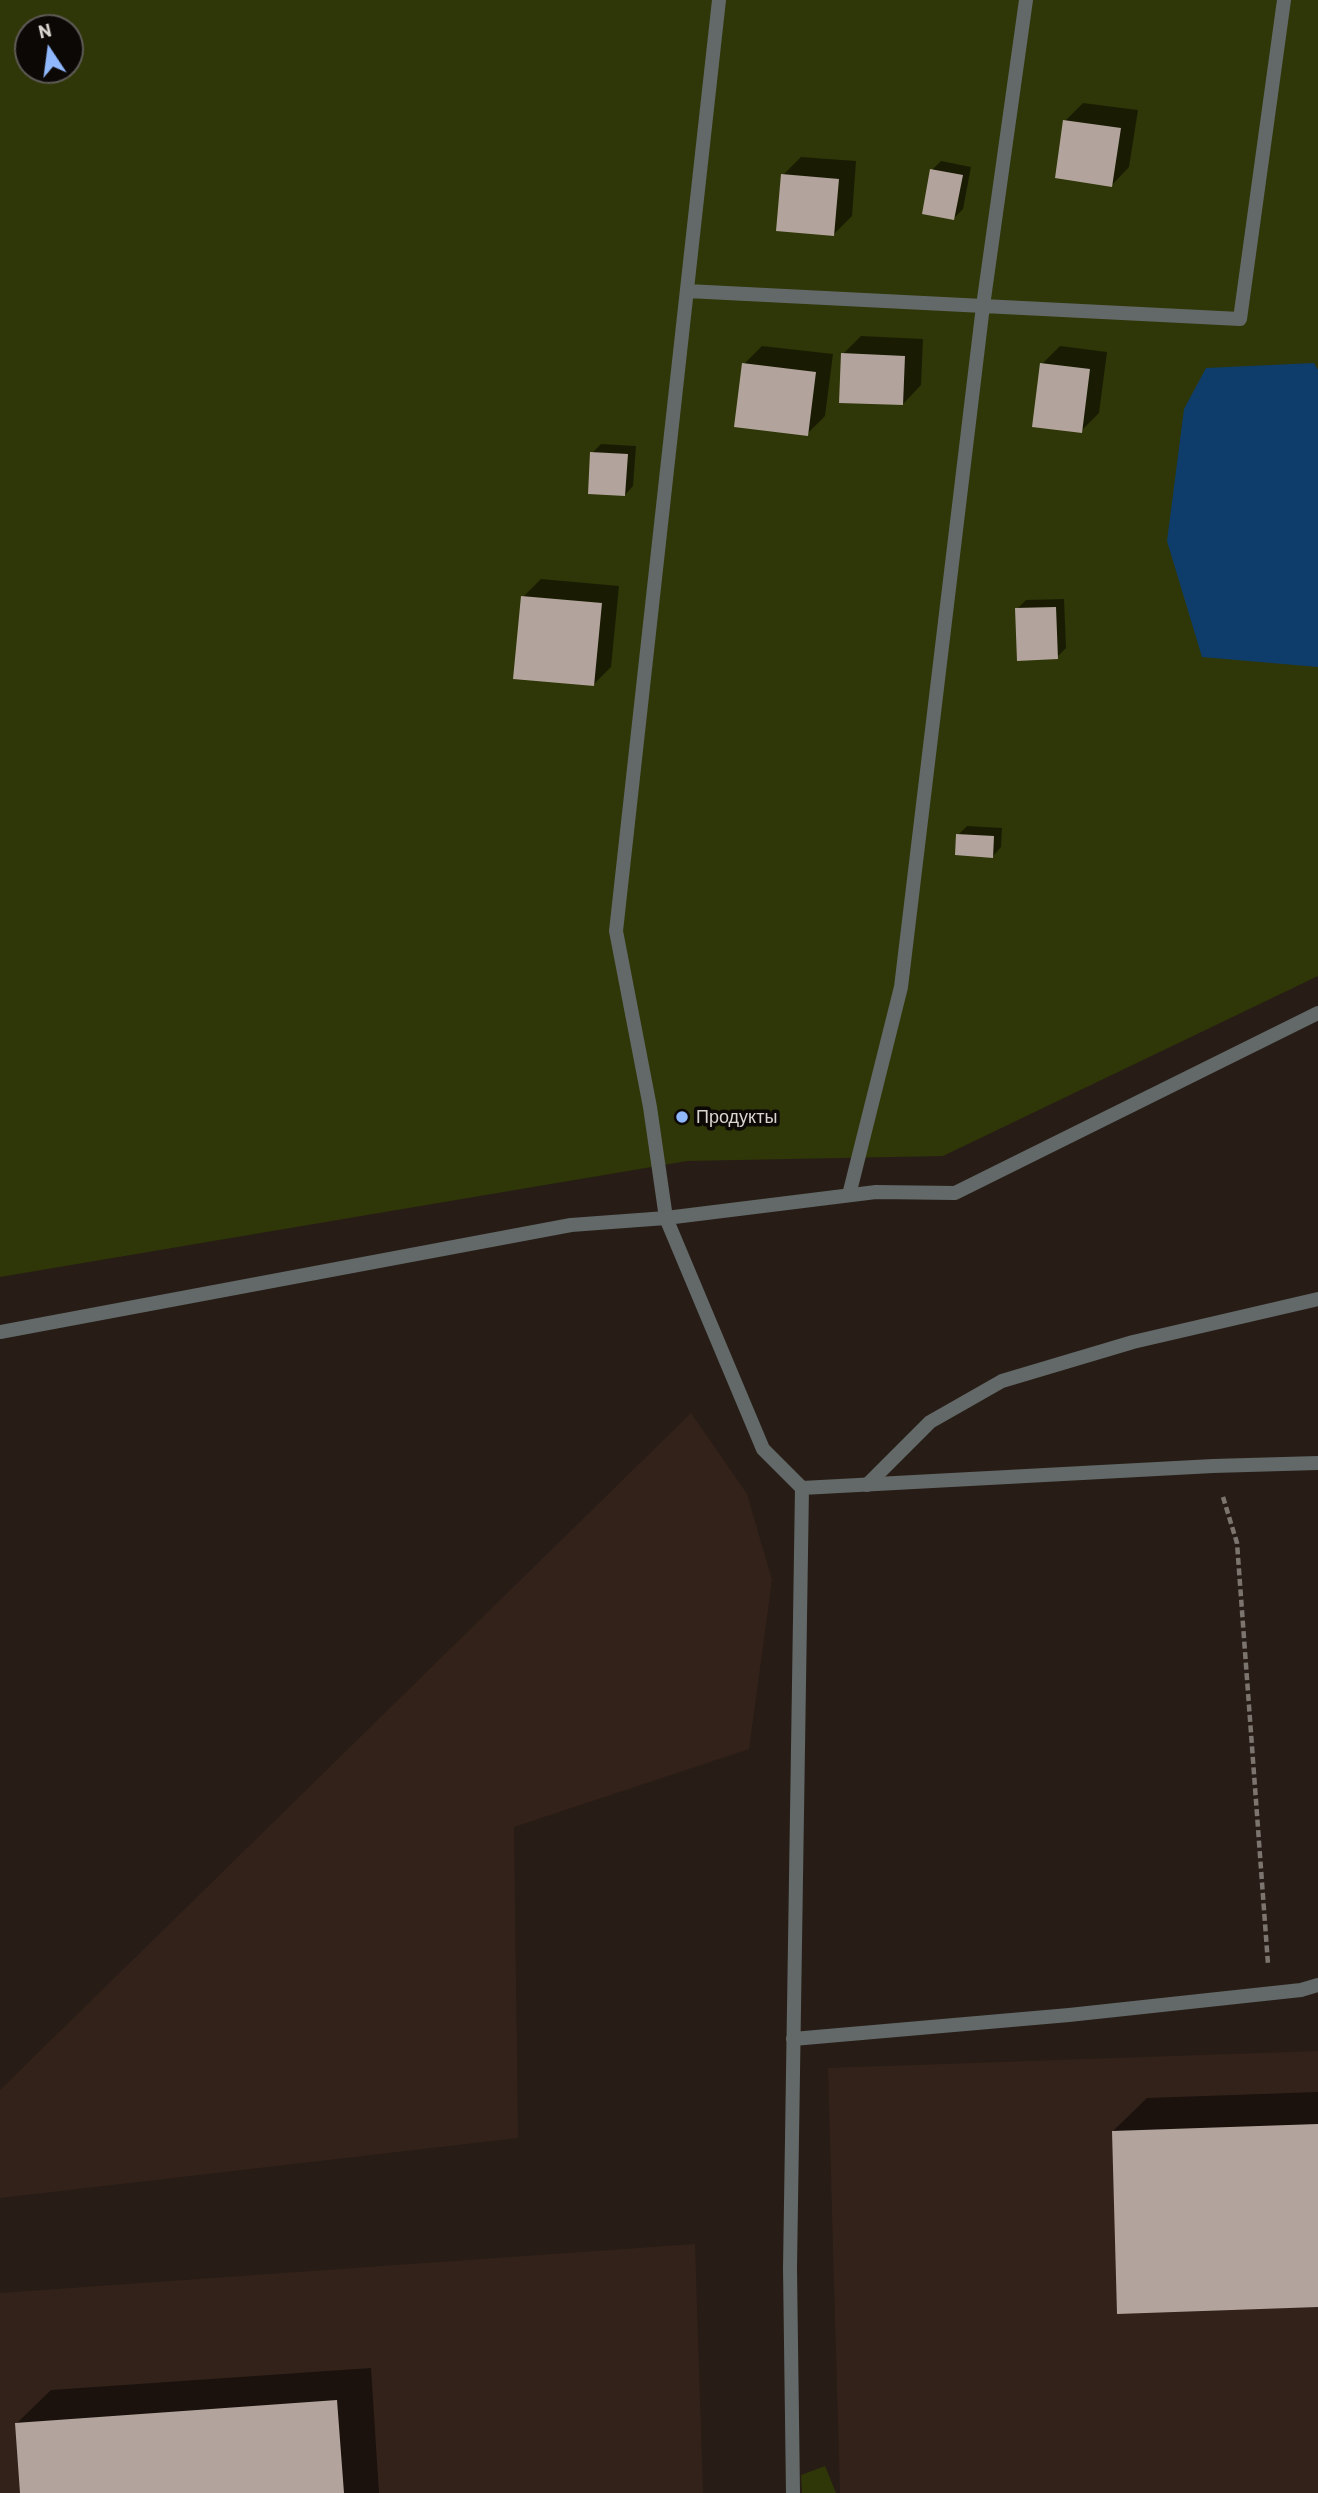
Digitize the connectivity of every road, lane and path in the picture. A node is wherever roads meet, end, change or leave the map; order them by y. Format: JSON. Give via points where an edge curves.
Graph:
{"nodes":[{"id":1,"x":719,"y":0,"type":"edge"},
{"id":2,"x":1026,"y":0,"type":"edge"},
{"id":3,"x":1284,"y":0,"type":"edge"},
{"id":4,"x":687,"y":291,"type":"junction"},
{"id":5,"x":983,"y":306,"type":"junction"},
{"id":6,"x":1318,"y":1013,"type":"edge"},
{"id":7,"x":849,"y":1195,"type":"junction"},
{"id":8,"x":666,"y":1218,"type":"junction"},
{"id":9,"x":1318,"y":1299,"type":"edge"},
{"id":10,"x":0,"y":1332,"type":"edge"},
{"id":11,"x":1318,"y":1463,"type":"edge"},
{"id":12,"x":1213,"y":1466,"type":"junction"},
{"id":13,"x":867,"y":1485,"type":"junction"},
{"id":14,"x":802,"y":1488,"type":"junction"},
{"id":15,"x":1318,"y":1985,"type":"edge"},
{"id":16,"x":1270,"y":1993,"type":"junction"},
{"id":17,"x":793,"y":2039,"type":"junction"},
{"id":18,"x":793,"y":2493,"type":"edge"}],
"edges":[{"from":1,"to":4,"type":"street"},
{"from":2,"to":5,"type":"street"},
{"from":3,"to":5,"type":"street","via":[[1240,318]]},
{"from":4,"to":5,"type":"street"},
{"from":4,"to":8,"type":"street","via":[[616,931]]},
{"from":5,"to":7,"type":"street","via":[[901,987]]},
{"from":6,"to":7,"type":"street","via":[[955,1193]]},
{"from":7,"to":8,"type":"street"},
{"from":8,"to":10,"type":"street","via":[[571,1225]]},
{"from":8,"to":14,"type":"street","via":[[763,1450]]},
{"from":9,"to":13,"type":"street","via":[[1133,1342],[1002,1381],[930,1422]]},
{"from":11,"to":12,"type":"street"},
{"from":12,"to":13,"type":"street"},
{"from":12,"to":16,"type":"path","via":[[1237,1543]]},
{"from":13,"to":14,"type":"street"},
{"from":14,"to":17,"type":"street"},
{"from":15,"to":16,"type":"street"},
{"from":16,"to":17,"type":"street"},
{"from":17,"to":18,"type":"street"}]}
